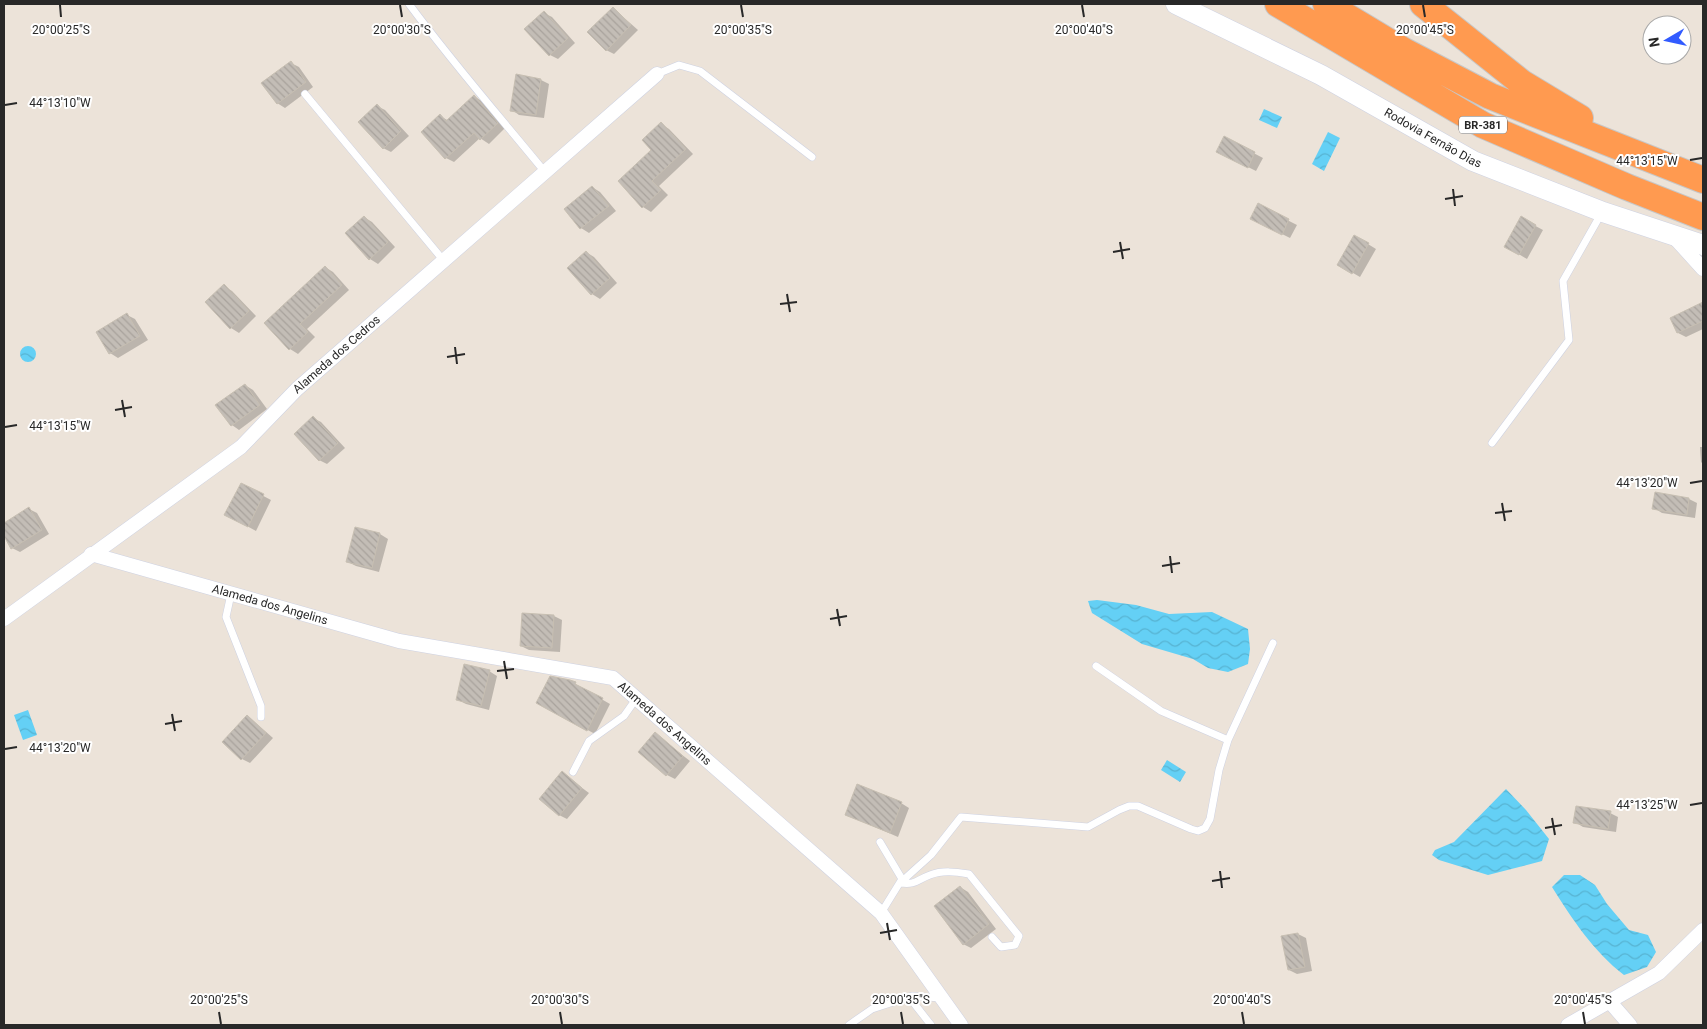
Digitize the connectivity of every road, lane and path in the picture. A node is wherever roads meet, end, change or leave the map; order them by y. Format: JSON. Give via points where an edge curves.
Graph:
{"nodes":[{"id":1,"x":409,"y":4,"type":"edge"},
{"id":2,"x":1176,"y":4,"type":"edge"},
{"id":3,"x":1278,"y":4,"type":"edge"},
{"id":4,"x":1326,"y":4,"type":"edge"},
{"id":5,"x":1424,"y":4,"type":"edge"},
{"id":6,"x":657,"y":74,"type":"joint"},
{"id":7,"x":305,"y":94,"type":"dead end"},
{"id":8,"x":1644,"y":156,"type":"junction"},
{"id":9,"x":812,"y":158,"type":"dead end"},
{"id":10,"x":545,"y":172,"type":"junction"},
{"id":11,"x":1703,"y":180,"type":"edge"},
{"id":12,"x":1603,"y":212,"type":"junction"},
{"id":13,"x":1703,"y":217,"type":"edge"},
{"id":14,"x":1670,"y":233,"type":"junction"},
{"id":15,"x":1703,"y":245,"type":"edge"},
{"id":16,"x":444,"y":261,"type":"junction"},
{"id":17,"x":1703,"y":269,"type":"edge"},
{"id":18,"x":1492,"y":443,"type":"dead end"},
{"id":19,"x":91,"y":554,"type":"junction"},
{"id":20,"x":231,"y":594,"type":"junction"},
{"id":21,"x":4,"y":619,"type":"edge"},
{"id":22,"x":1272,"y":643,"type":"dead end"},
{"id":23,"x":1096,"y":666,"type":"dead end"},
{"id":24,"x":636,"y":699,"type":"junction"},
{"id":25,"x":262,"y":717,"type":"dead end"},
{"id":26,"x":1228,"y":740,"type":"junction"},
{"id":27,"x":573,"y":772,"type":"dead end"},
{"id":28,"x":880,"y":842,"type":"dead end"},
{"id":29,"x":900,"y":884,"type":"junction"},
{"id":30,"x":881,"y":913,"type":"junction"},
{"id":31,"x":1703,"y":930,"type":"edge"},
{"id":32,"x":992,"y":937,"type":"dead end"},
{"id":33,"x":909,"y":997,"type":"junction"},
{"id":34,"x":943,"y":998,"type":"junction"},
{"id":35,"x":1610,"y":1002,"type":"junction"},
{"id":36,"x":849,"y":1025,"type":"edge"},
{"id":37,"x":931,"y":1025,"type":"edge"},
{"id":38,"x":961,"y":1025,"type":"edge"},
{"id":39,"x":1568,"y":1025,"type":"edge"},
{"id":40,"x":1630,"y":1025,"type":"edge"}],
"edges":[{"from":1,"to":10,"type":"lane","via":[[446,55]]},
{"from":2,"to":12,"type":"main road","name":"Rodovia Fernão Dias","number":"BR-381","via":[[1321,75],[1473,161]]},
{"from":3,"to":13,"type":"highway","number":"BR-381","via":[[1484,125]]},
{"from":4,"to":8,"type":"highway","number":"BR-381","via":[[1404,51],[1490,96]]},
{"from":5,"to":8,"type":"highway","via":[[1522,83]]},
{"from":6,"to":9,"type":"lane","via":[[679,66],[700,71]]},
{"from":6,"to":10,"type":"street","name":"Alameda dos Cedros"},
{"from":7,"to":16,"type":"lane"},
{"from":8,"to":11,"type":"highway","number":"BR-381"},
{"from":10,"to":16,"type":"street","name":"Alameda dos Cedros"},
{"from":12,"to":14,"type":"main road","name":"Rodovia Fernão Dias","number":"BR-381"},
{"from":12,"to":18,"type":"lane","via":[[1563,281],[1569,340]]},
{"from":14,"to":15,"type":"main road","name":"Rodovia Fernão Dias","number":"BR-381"},
{"from":14,"to":17,"type":"street"},
{"from":16,"to":19,"type":"street","name":"Alameda dos Cedros","via":[[297,389],[241,447]]},
{"from":19,"to":20,"type":"street","name":"Alameda dos Angelins"},
{"from":19,"to":21,"type":"street","name":"Alameda dos Cedros"},
{"from":20,"to":24,"type":"street","name":"Alameda dos Angelins","via":[[399,641],[613,678]]},
{"from":20,"to":25,"type":"lane","via":[[226,617],[261,706]]},
{"from":22,"to":26,"type":"lane"},
{"from":23,"to":26,"type":"lane","via":[[1161,711]]},
{"from":24,"to":27,"type":"lane","via":[[624,716],[589,741]]},
{"from":24,"to":30,"type":"street","name":"Alameda dos Angelins"},
{"from":26,"to":29,"type":"lane","via":[[1218,770],[1210,819],[1205,828],[1191,829],[1138,806],[1119,810],[1088,828],[961,817],[931,855]]},
{"from":28,"to":29,"type":"lane","via":[[902,880]]},
{"from":29,"to":30,"type":"lane"},
{"from":29,"to":32,"type":"lane","via":[[915,884],[930,875],[950,871],[969,874],[1019,936],[1015,945],[1001,947]]},
{"from":30,"to":34,"type":"street","name":"Alameda dos Angelins"},
{"from":31,"to":35,"type":"street","via":[[1659,973]]},
{"from":33,"to":34,"type":"lane"},
{"from":33,"to":36,"type":"lane","via":[[872,1009]]},
{"from":33,"to":37,"type":"lane"},
{"from":34,"to":38,"type":"street","name":"Alameda dos Angelins"},
{"from":35,"to":39,"type":"street"},
{"from":35,"to":40,"type":"street"}]}
